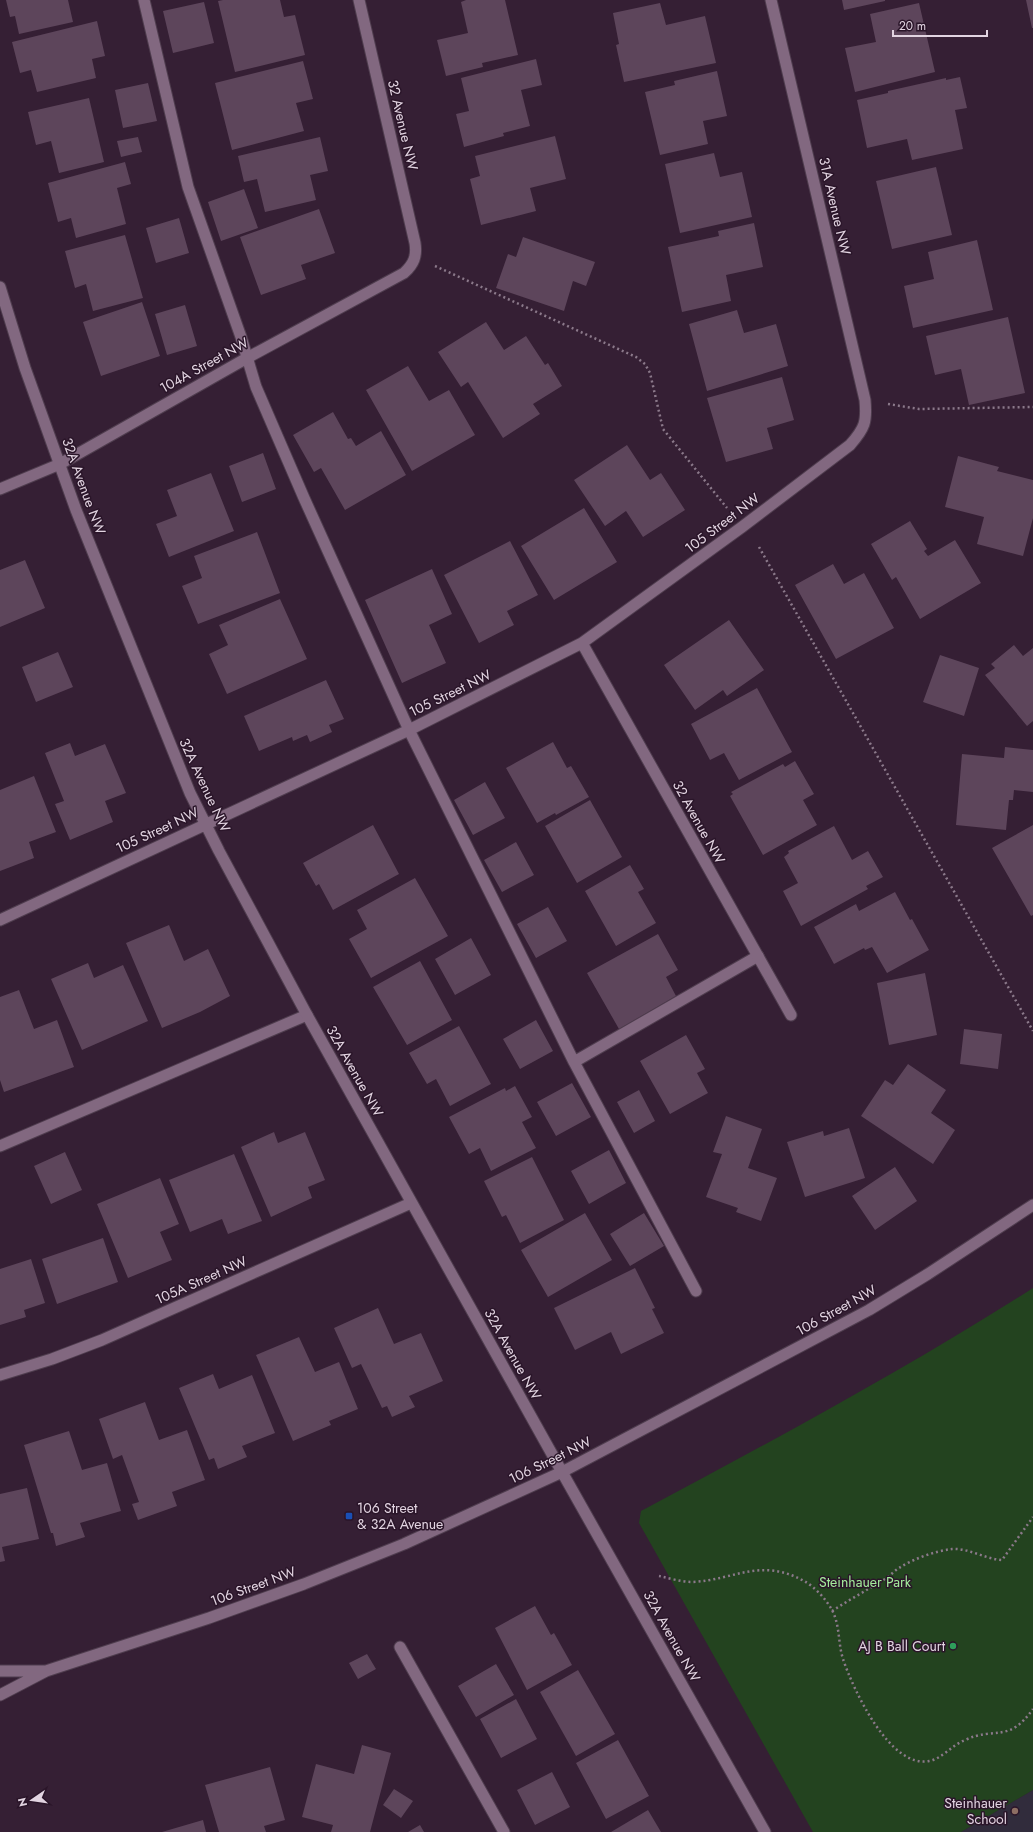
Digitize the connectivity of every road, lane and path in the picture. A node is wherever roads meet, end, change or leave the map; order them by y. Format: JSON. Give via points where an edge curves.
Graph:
{"nodes":[{"id":1,"x":144,"y":0,"type":"edge"},
{"id":2,"x":358,"y":0,"type":"edge"},
{"id":3,"x":771,"y":0,"type":"edge"},
{"id":4,"x":416,"y":257,"type":"junction"},
{"id":5,"x":0,"y":287,"type":"edge"},
{"id":6,"x":247,"y":358,"type":"junction"},
{"id":7,"x":866,"y":400,"type":"junction"},
{"id":8,"x":1033,"y":407,"type":"edge"},
{"id":9,"x":867,"y":419,"type":"joint"},
{"id":10,"x":60,"y":464,"type":"junction"},
{"id":11,"x":0,"y":489,"type":"edge"},
{"id":12,"x":727,"y":508,"type":"dead end"},
{"id":13,"x":759,"y":547,"type":"dead end"},
{"id":14,"x":582,"y":643,"type":"junction"},
{"id":15,"x":409,"y":730,"type":"junction"},
{"id":16,"x":205,"y":824,"type":"junction"},
{"id":17,"x":0,"y":920,"type":"edge"},
{"id":18,"x":758,"y":956,"type":"junction"},
{"id":19,"x":307,"y":1015,"type":"junction"},
{"id":20,"x":791,"y":1015,"type":"dead end"},
{"id":21,"x":1033,"y":1031,"type":"edge"},
{"id":22,"x":574,"y":1062,"type":"junction"},
{"id":23,"x":0,"y":1146,"type":"edge"},
{"id":24,"x":411,"y":1203,"type":"junction"},
{"id":25,"x":1033,"y":1205,"type":"edge"},
{"id":26,"x":696,"y":1291,"type":"dead end"},
{"id":27,"x":0,"y":1376,"type":"edge"},
{"id":28,"x":562,"y":1472,"type":"junction"},
{"id":29,"x":1033,"y":1517,"type":"edge"},
{"id":30,"x":659,"y":1576,"type":"dead end"},
{"id":31,"x":832,"y":1611,"type":"junction"},
{"id":32,"x":400,"y":1647,"type":"dead end"},
{"id":33,"x":0,"y":1671,"type":"edge"},
{"id":34,"x":46,"y":1671,"type":"junction"},
{"id":35,"x":0,"y":1695,"type":"edge"},
{"id":36,"x":1033,"y":1709,"type":"edge"},
{"id":37,"x":504,"y":1832,"type":"edge"},
{"id":38,"x":765,"y":1832,"type":"edge"}],
"edges":[{"from":1,"to":6,"type":"street","via":[[188,187]]},
{"from":2,"to":4,"type":"street","name":"32 Avenue NW","via":[[415,242]]},
{"from":3,"to":7,"type":"street","name":"31A Avenue NW"},
{"from":4,"to":6,"type":"street","name":"104A Street NW","via":[[404,273]]},
{"from":4,"to":12,"type":"path","via":[[636,357],[645,364],[650,373],[662,429]]},
{"from":5,"to":10,"type":"street","name":"32A Avenue NW","via":[[25,368]]},
{"from":6,"to":10,"type":"street","name":"104A Street NW"},
{"from":6,"to":15,"type":"street","via":[[256,387],[304,498]]},
{"from":7,"to":8,"type":"path","via":[[919,409]]},
{"from":7,"to":9,"type":"street","name":"31A Avenue NW"},
{"from":9,"to":14,"type":"street","name":"105 Street NW","via":[[859,435],[850,445]]},
{"from":10,"to":11,"type":"street","name":"104A Street NW"},
{"from":10,"to":16,"type":"street","name":"32A Avenue NW","via":[[176,762]]},
{"from":13,"to":21,"type":"path"},
{"from":14,"to":15,"type":"street","name":"105 Street NW"},
{"from":14,"to":18,"type":"street","name":"32 Avenue NW"},
{"from":15,"to":16,"type":"street","name":"105 Street NW"},
{"from":15,"to":22,"type":"street"},
{"from":16,"to":17,"type":"street","name":"105 Street NW"},
{"from":16,"to":19,"type":"street","name":"32A Avenue NW"},
{"from":18,"to":20,"type":"street","name":"32 Avenue NW"},
{"from":18,"to":22,"type":"street"},
{"from":19,"to":23,"type":"street"},
{"from":19,"to":24,"type":"street","name":"32A Avenue NW"},
{"from":22,"to":26,"type":"street"},
{"from":24,"to":27,"type":"street","name":"105A Street NW","via":[[102,1340]]},
{"from":24,"to":28,"type":"street","name":"32A Avenue NW"},
{"from":25,"to":28,"type":"street","name":"106 Street NW","via":[[869,1310]]},
{"from":28,"to":34,"type":"street","name":"106 Street NW","via":[[404,1544],[304,1584]]},
{"from":28,"to":38,"type":"street","name":"32A Avenue NW"},
{"from":29,"to":31,"type":"path","via":[[1002,1560],[952,1549],[925,1556],[900,1567]]},
{"from":30,"to":31,"type":"path","via":[[691,1582],[749,1570],[783,1572],[805,1582],[818,1592]]},
{"from":31,"to":36,"type":"path","via":[[837,1624],[842,1656],[861,1703],[897,1750],[915,1762],[930,1761],[973,1736],[1009,1731],[1025,1720]]},
{"from":32,"to":37,"type":"street"},
{"from":33,"to":34,"type":"street","name":"106 Street NW"},
{"from":34,"to":35,"type":"street","name":"106 Street NW"}]}
